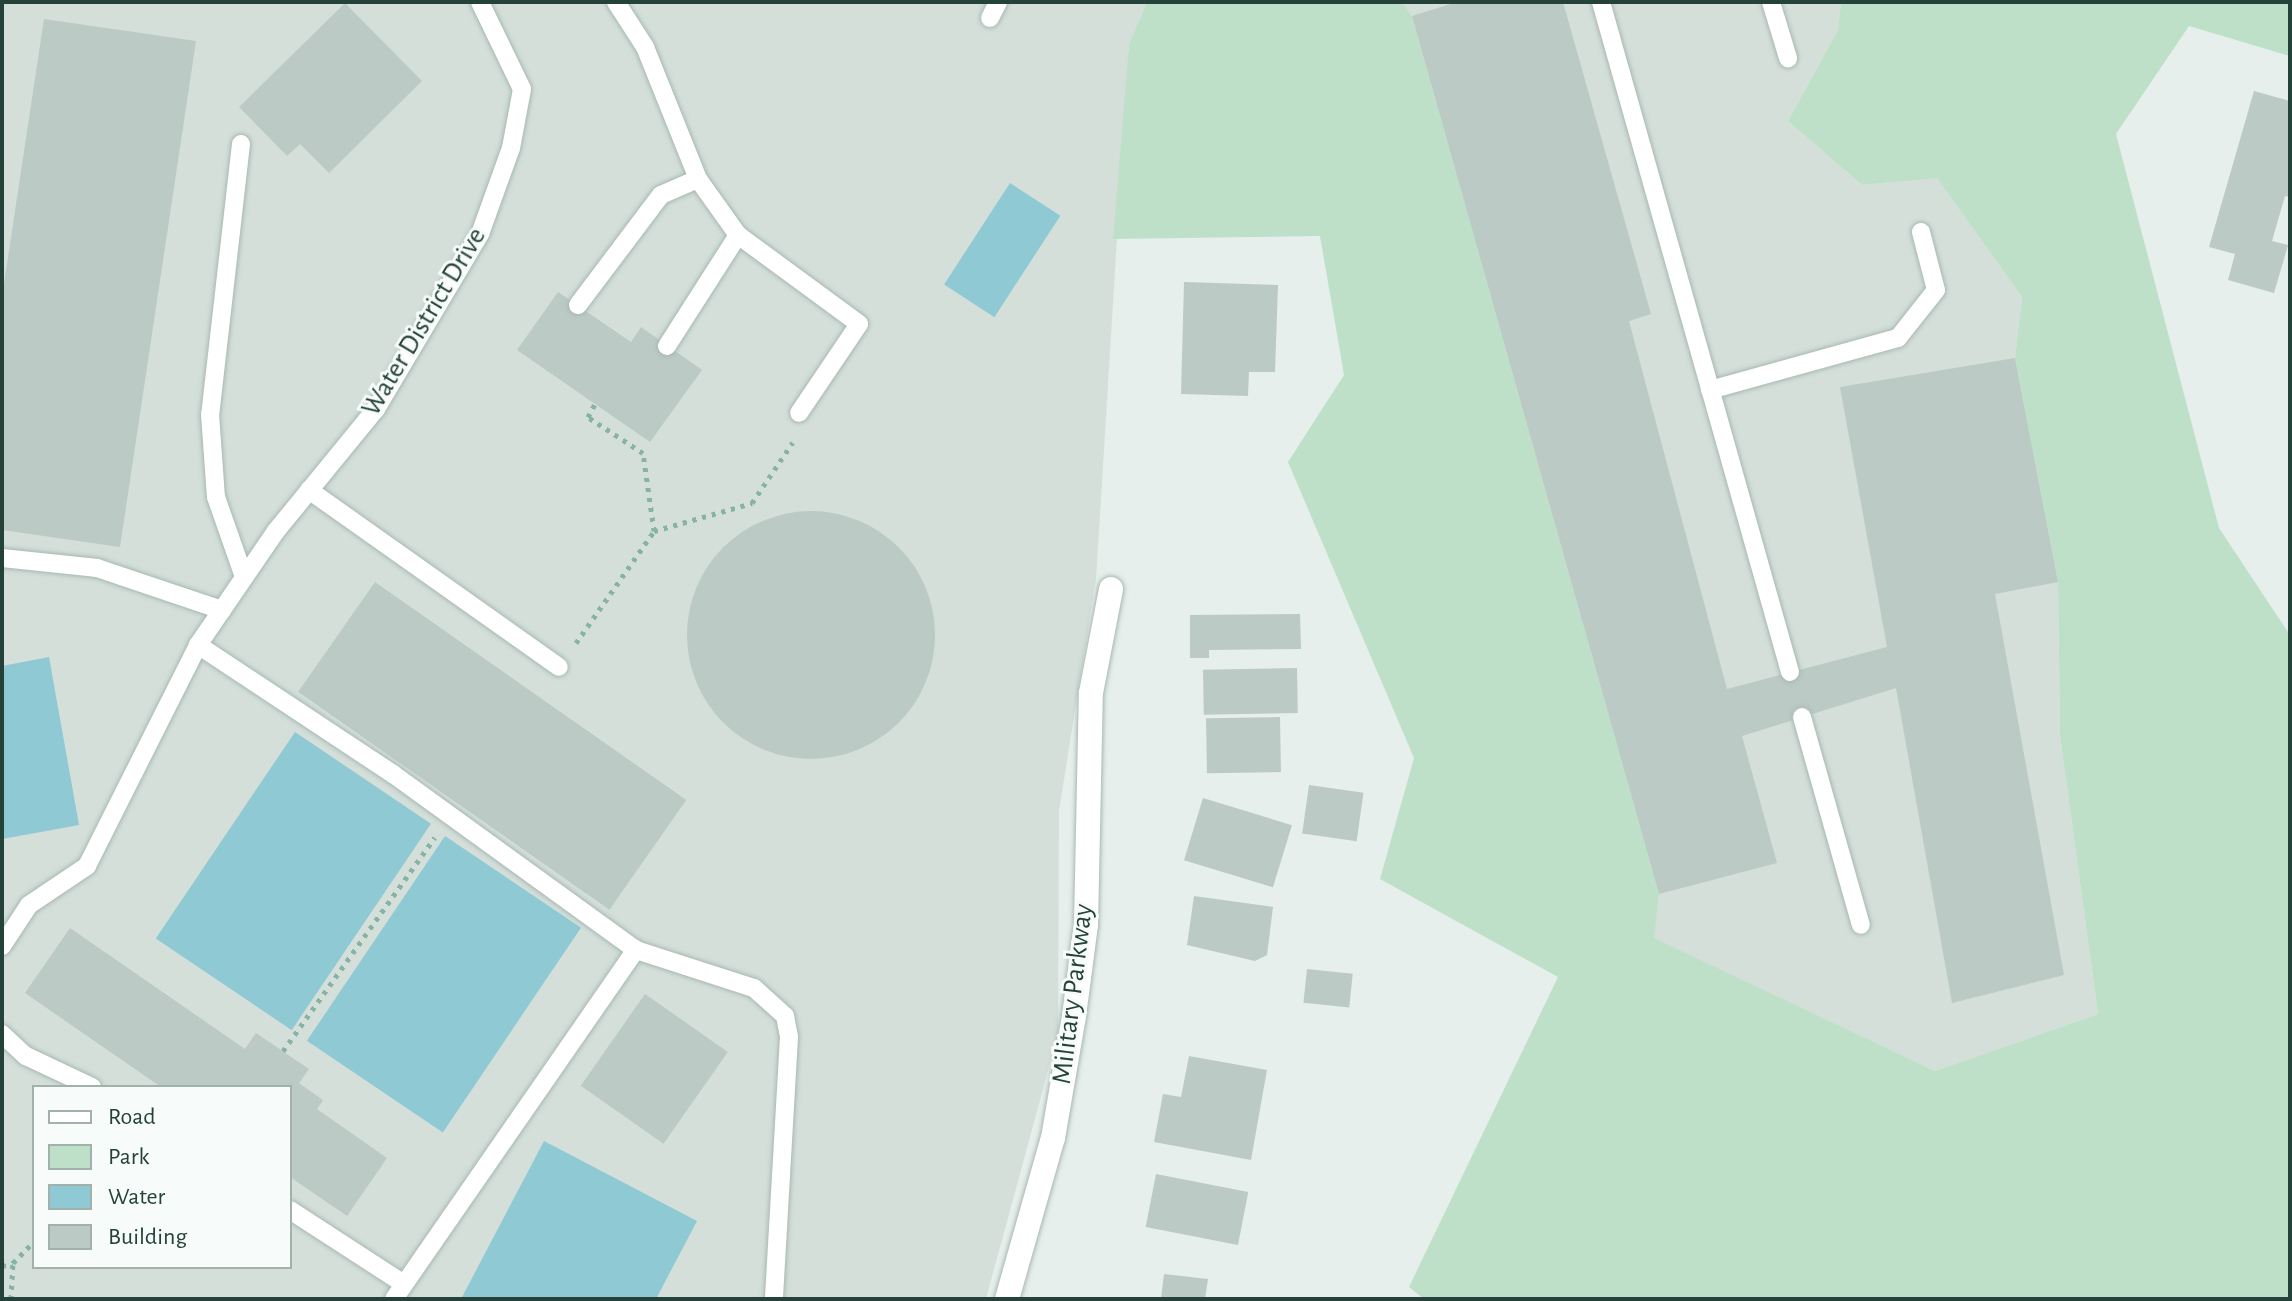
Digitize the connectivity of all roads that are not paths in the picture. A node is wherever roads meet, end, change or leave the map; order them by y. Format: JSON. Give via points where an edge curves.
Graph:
{"nodes":[{"id":1,"x":480,"y":2,"type":"edge"},
{"id":2,"x":616,"y":2,"type":"edge"},
{"id":3,"x":1601,"y":2,"type":"edge"},
{"id":4,"x":1771,"y":2,"type":"edge"},
{"id":5,"x":1788,"y":58,"type":"dead end"},
{"id":6,"x":241,"y":144,"type":"dead end"},
{"id":7,"x":698,"y":179,"type":"junction"},
{"id":8,"x":1921,"y":232,"type":"dead end"},
{"id":9,"x":738,"y":235,"type":"junction"},
{"id":10,"x":578,"y":305,"type":"dead end"},
{"id":11,"x":667,"y":346,"type":"dead end"},
{"id":12,"x":1710,"y":390,"type":"junction"},
{"id":13,"x":799,"y":413,"type":"road end"},
{"id":14,"x":309,"y":490,"type":"junction"},
{"id":15,"x":2,"y":558,"type":"edge"},
{"id":16,"x":244,"y":577,"type":"junction"},
{"id":17,"x":1111,"y":589,"type":"dead end"},
{"id":18,"x":222,"y":610,"type":"junction"},
{"id":19,"x":198,"y":645,"type":"junction"},
{"id":20,"x":559,"y":667,"type":"road end"},
{"id":21,"x":1790,"y":672,"type":"dead end"},
{"id":22,"x":1802,"y":717,"type":"dead end"},
{"id":23,"x":1861,"y":925,"type":"dead end"},
{"id":24,"x":2,"y":946,"type":"edge"},
{"id":25,"x":636,"y":950,"type":"junction"},
{"id":26,"x":2,"y":1034,"type":"edge"},
{"id":27,"x":88,"y":1085,"type":"edge"},
{"id":28,"x":292,"y":1211,"type":"edge"},
{"id":29,"x":398,"y":1290,"type":"edge"},
{"id":30,"x":774,"y":1299,"type":"edge"},
{"id":31,"x":1007,"y":1299,"type":"edge"}],
"edges":[{"from":1,"to":14,"type":"lane","name":"Water District Drive","via":[[522,89],[491,205],[480,234],[376,409]]},
{"from":2,"to":7,"type":"lane","via":[[645,47]]},
{"from":3,"to":12,"type":"lane"},
{"from":4,"to":5,"type":"lane"},
{"from":6,"to":16,"type":"lane","via":[[210,414],[216,497]]},
{"from":7,"to":9,"type":"lane"},
{"from":7,"to":10,"type":"lane","via":[[661,195]]},
{"from":8,"to":12,"type":"lane","via":[[1936,290],[1898,338]]},
{"from":9,"to":11,"type":"lane"},
{"from":9,"to":13,"type":"lane","via":[[859,324]]},
{"from":12,"to":21,"type":"lane"},
{"from":14,"to":16,"type":"lane","name":"Water District Drive"},
{"from":14,"to":20,"type":"lane"},
{"from":15,"to":18,"type":"lane","via":[[97,568]]},
{"from":16,"to":18,"type":"lane","name":"Water District Drive"},
{"from":17,"to":31,"type":"street","name":"Military Parkway","via":[[1091,693],[1086,925],[1074,1016],[1053,1138]]},
{"from":18,"to":19,"type":"lane","name":"Water District Drive"},
{"from":19,"to":24,"type":"lane","name":"Water District Drive","via":[[87,866],[29,905]]},
{"from":19,"to":25,"type":"lane"},
{"from":22,"to":23,"type":"lane"},
{"from":25,"to":29,"type":"lane"},
{"from":25,"to":30,"type":"lane","via":[[754,988],[785,1016],[789,1037]]},
{"from":26,"to":27,"type":"lane","via":[[26,1056]]},
{"from":28,"to":29,"type":"lane"}]}
